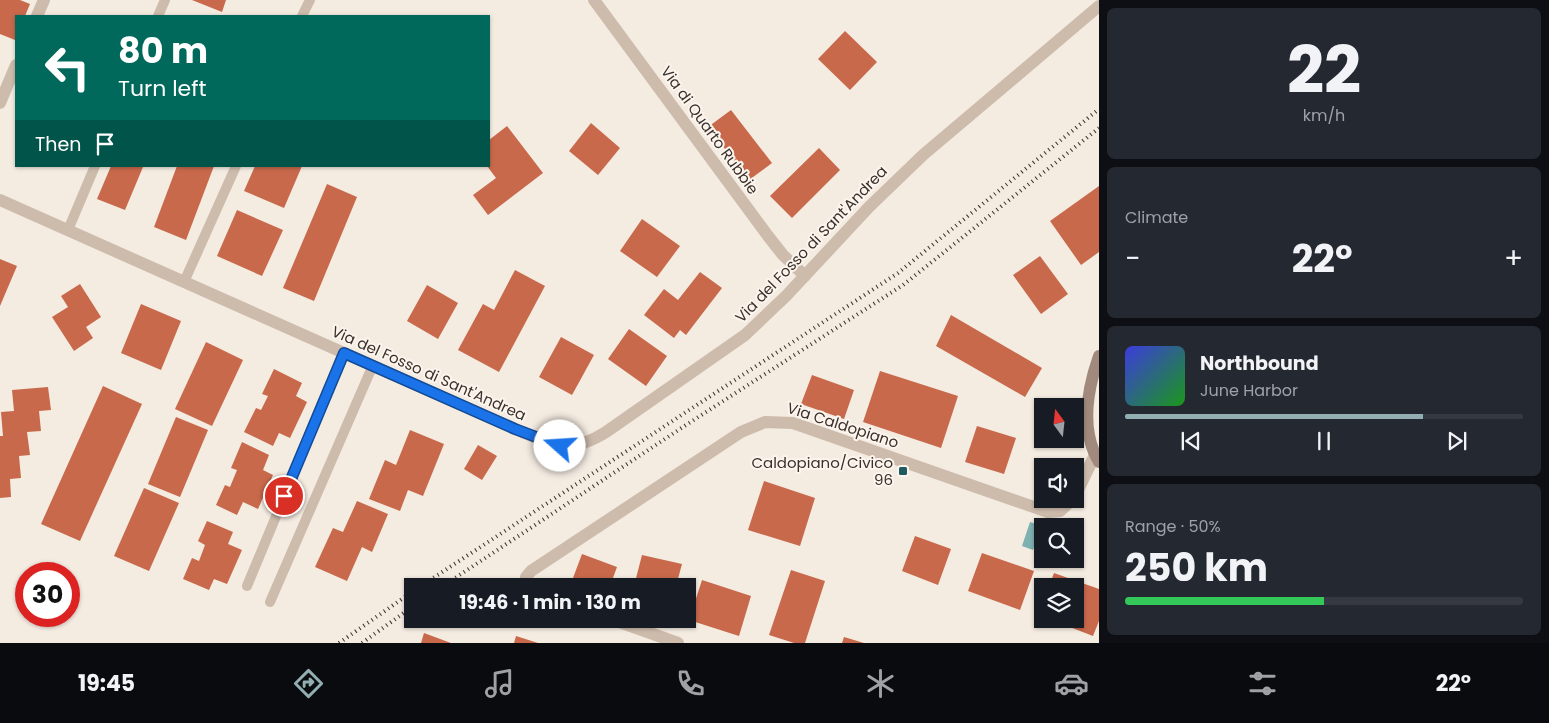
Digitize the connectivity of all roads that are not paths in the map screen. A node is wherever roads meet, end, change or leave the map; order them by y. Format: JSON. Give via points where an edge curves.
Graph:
{"nodes":[{"id":1,"x":44,"y":0,"type":"edge"},
{"id":2,"x":165,"y":0,"type":"edge"},
{"id":3,"x":310,"y":0,"type":"edge"},
{"id":4,"x":594,"y":0,"type":"edge"},
{"id":5,"x":1099,"y":6,"type":"edge"},
{"id":6,"x":37,"y":15,"type":"edge"},
{"id":7,"x":158,"y":15,"type":"edge"},
{"id":8,"x":302,"y":15,"type":"edge"},
{"id":9,"x":15,"y":67,"type":"edge"},
{"id":10,"x":0,"y":103,"type":"edge"},
{"id":11,"x":95,"y":167,"type":"edge"},
{"id":12,"x":236,"y":167,"type":"edge"},
{"id":13,"x":0,"y":200,"type":"edge"},
{"id":14,"x":68,"y":230,"type":"junction"},
{"id":15,"x":805,"y":276,"type":"junction"},
{"id":16,"x":184,"y":282,"type":"junction"},
{"id":17,"x":344,"y":353,"type":"junction"},
{"id":18,"x":1099,"y":356,"type":"edge"},
{"id":19,"x":372,"y":366,"type":"junction"},
{"id":20,"x":1097,"y":458,"type":"edge"},
{"id":21,"x":1084,"y":480,"type":"edge"},
{"id":22,"x":1034,"y":507,"type":"edge"},
{"id":23,"x":1037,"y":508,"type":"edge"},
{"id":24,"x":1063,"y":508,"type":"edge"},
{"id":25,"x":526,"y":578,"type":"edge"},
{"id":26,"x":246,"y":586,"type":"dead end"},
{"id":27,"x":270,"y":602,"type":"dead end"},
{"id":28,"x":636,"y":628,"type":"edge"},
{"id":29,"x":678,"y":643,"type":"edge"}],
"edges":[{"from":1,"to":6,"type":"street"},
{"from":2,"to":7,"type":"lane"},
{"from":3,"to":8,"type":"lane"},
{"from":4,"to":15,"type":"street","name":"Via di Quarto Rubbie","via":[[772,241]]},
{"from":5,"to":15,"type":"street","name":"Via del Fosso di Sant'Andrea","via":[[923,155]]},
{"from":9,"to":10,"type":"street"},
{"from":11,"to":14,"type":"lane"},
{"from":12,"to":16,"type":"lane"},
{"from":13,"to":14,"type":"street","name":"Via del Fosso di Sant'Andrea"},
{"from":14,"to":16,"type":"street","name":"Via del Fosso di Sant'Andrea"},
{"from":15,"to":19,"type":"street","name":"Via del Fosso di Sant'Andrea","via":[[766,317],[732,345],[601,435],[575,446],[560,446],[533,436]]},
{"from":16,"to":17,"type":"street","name":"Via del Fosso di Sant'Andrea"},
{"from":17,"to":19,"type":"street","name":"Via del Fosso di Sant'Andrea"},
{"from":17,"to":26,"type":"lane"},
{"from":18,"to":20,"type":"main road","via":[[1087,416],[1088,435]]},
{"from":19,"to":27,"type":"lane"},
{"from":20,"to":21,"type":"street","name":"Via Caldopiano"},
{"from":22,"to":25,"type":"street","name":"Via Caldopiano","via":[[793,423],[765,422],[741,432],[531,571]]},
{"from":23,"to":24,"type":"street","name":"Via Caldopiano","via":[[1048,512]]},
{"from":28,"to":29,"type":"street"}]}
